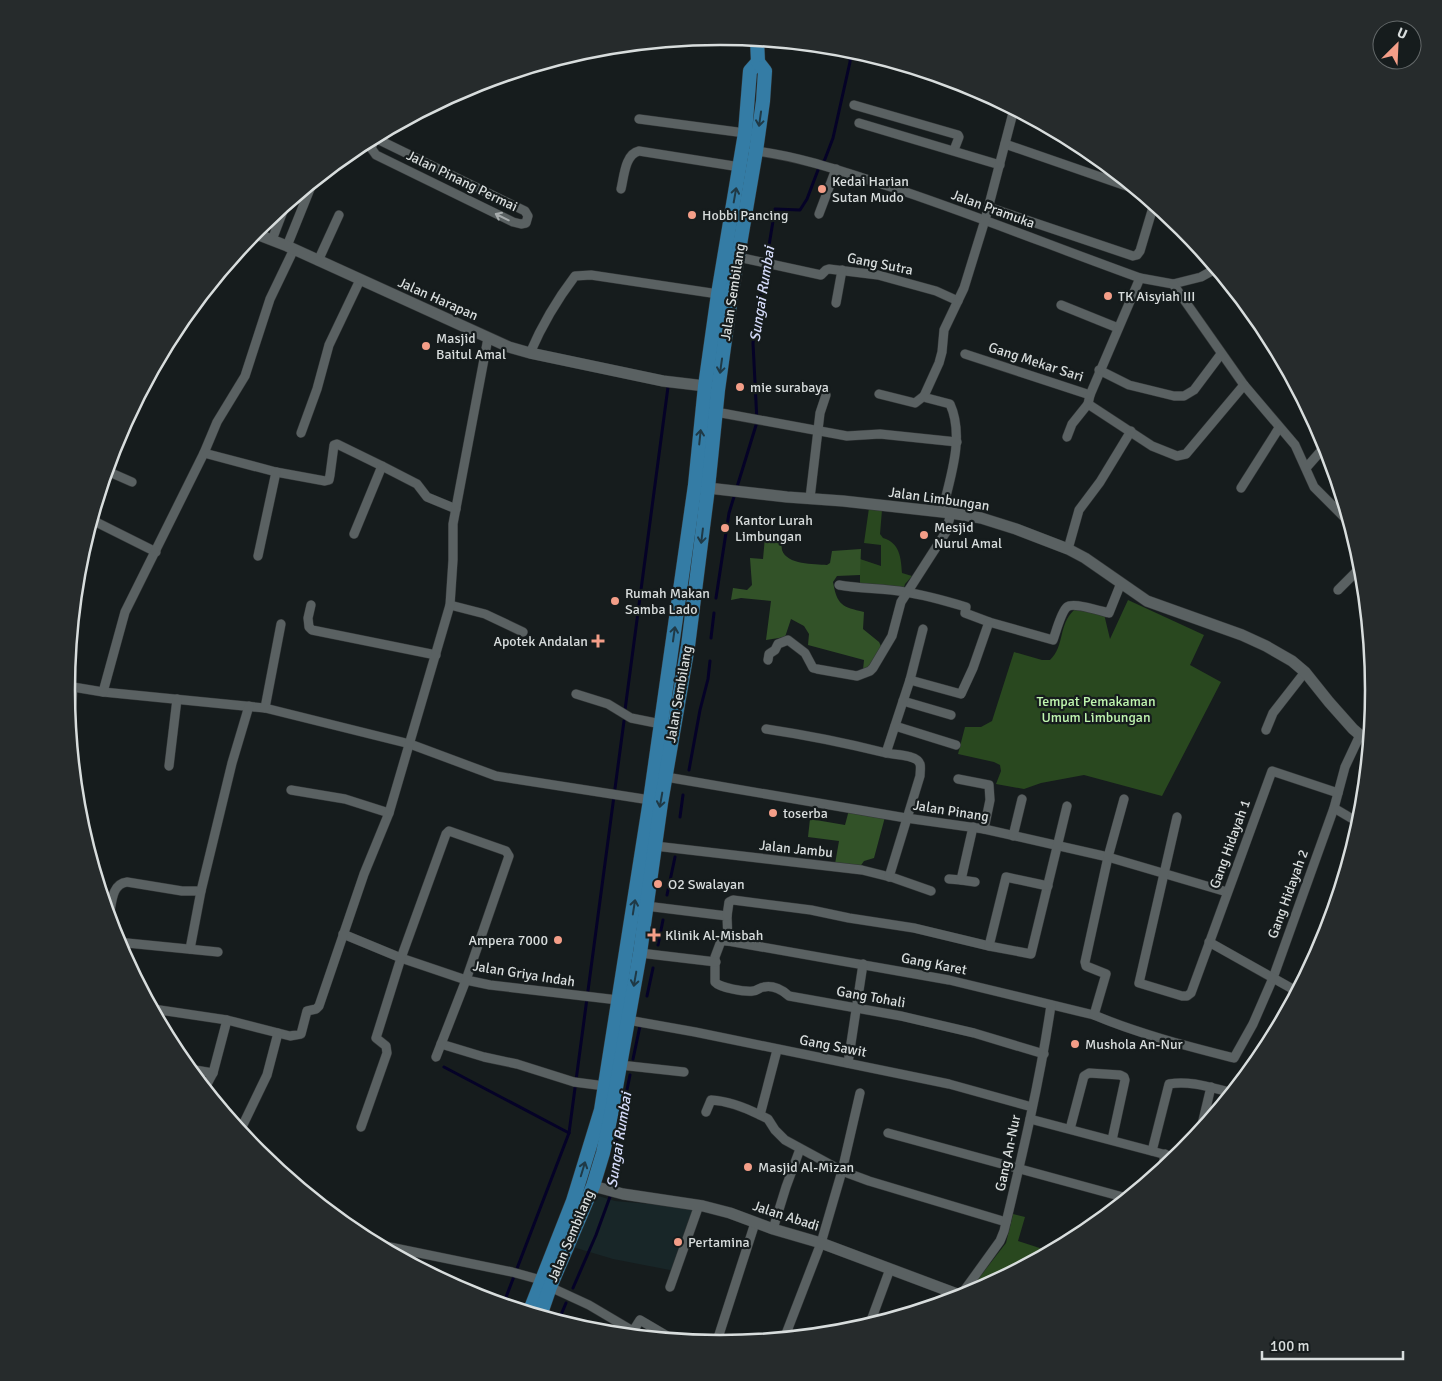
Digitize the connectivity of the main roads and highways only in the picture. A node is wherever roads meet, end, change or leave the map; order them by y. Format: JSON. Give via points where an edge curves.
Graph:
{"nodes":[{"id":1,"x":757,"y":46,"type":"edge"},
{"id":2,"x":758,"y":68,"type":"junction"},
{"id":3,"x":545,"y":1284,"type":"junction"},
{"id":4,"x":532,"y":1307,"type":"edge"},
{"id":5,"x":541,"y":1310,"type":"edge"}],
"edges":[{"from":1,"to":2,"type":"main road","name":"Jalan Sembilang"},
{"from":3,"to":2,"type":"main road","name":"Jalan Sembilang","one_way":true,"via":[[601,1110],[661,724],[718,294]]},
{"from":2,"to":3,"type":"main road","name":"Jalan Sembilang","one_way":true,"via":[[763,101],[716,412],[688,646],[640,953],[598,1187]]},
{"from":3,"to":4,"type":"main road","name":"Jalan Sembilang"},
{"from":3,"to":5,"type":"main road","name":"Jalan Sembilang"}]}
